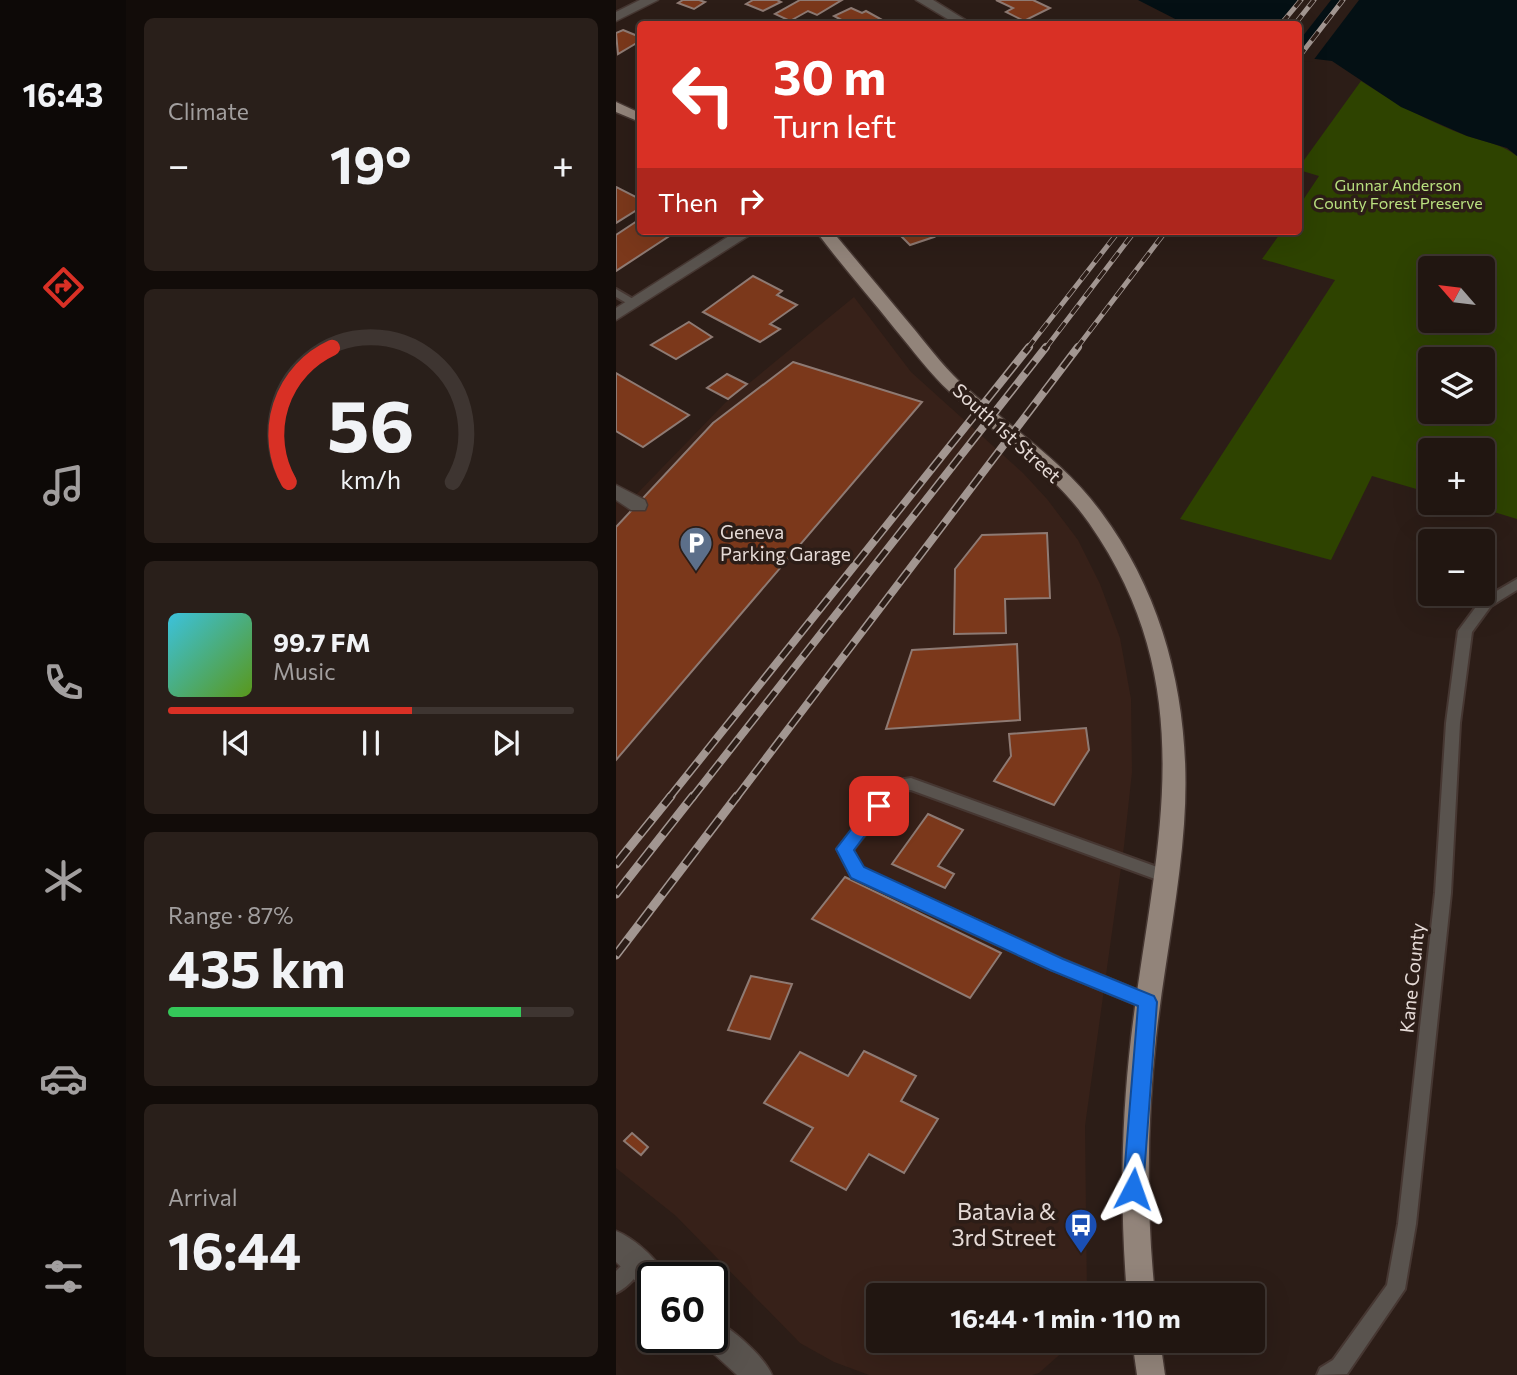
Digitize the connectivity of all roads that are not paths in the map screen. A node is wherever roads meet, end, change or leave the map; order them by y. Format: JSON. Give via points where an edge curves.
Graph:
{"nodes":[{"id":1,"x":651,"y":0,"type":"edge"},
{"id":2,"x":923,"y":0,"type":"edge"},
{"id":3,"x":616,"y":17,"type":"edge"},
{"id":4,"x":960,"y":21,"type":"edge"},
{"id":5,"x":616,"y":106,"type":"edge"},
{"id":6,"x":637,"y":116,"type":"edge"},
{"id":7,"x":742,"y":235,"type":"edge"},
{"id":8,"x":827,"y":235,"type":"edge"},
{"id":9,"x":616,"y":292,"type":"edge"},
{"id":10,"x":634,"y":303,"type":"junction"},
{"id":11,"x":616,"y":315,"type":"edge"},
{"id":12,"x":616,"y":491,"type":"edge"},
{"id":13,"x":638,"y":505,"type":"dead end"},
{"id":14,"x":1517,"y":584,"type":"edge"},
{"id":15,"x":1166,"y":877,"type":"junction"},
{"id":16,"x":1146,"y":1014,"type":"junction"},
{"id":17,"x":616,"y":1244,"type":"edge"},
{"id":18,"x":637,"y":1264,"type":"edge"},
{"id":19,"x":637,"y":1275,"type":"edge"},
{"id":20,"x":1140,"y":1283,"type":"edge"},
{"id":21,"x":616,"y":1284,"type":"edge"},
{"id":22,"x":728,"y":1348,"type":"edge"},
{"id":23,"x":1148,"y":1353,"type":"edge"},
{"id":24,"x":758,"y":1375,"type":"edge"},
{"id":25,"x":1151,"y":1375,"type":"edge"},
{"id":26,"x":1327,"y":1375,"type":"edge"}],
"edges":[{"from":1,"to":3,"type":"street"},
{"from":2,"to":4,"type":"street"},
{"from":5,"to":6,"type":"main road"},
{"from":7,"to":10,"type":"street"},
{"from":8,"to":15,"type":"main road","name":"South 1st Street","via":[[940,372],[1041,458],[1095,517],[1127,569],[1166,672],[1173,716],[1176,766]]},
{"from":9,"to":10,"type":"lane"},
{"from":10,"to":11,"type":"street"},
{"from":12,"to":13,"type":"street"},
{"from":14,"to":26,"type":"lane","name":"Kane County","via":[[1486,603],[1465,631],[1453,723],[1443,893],[1396,1289],[1340,1367]]},
{"from":15,"to":16,"type":"main road","name":"South 1st Street"},
{"from":15,"to":16,"type":"lane","via":[[911,784],[895,785],[845,849],[857,873],[1056,964]]},
{"from":16,"to":20,"type":"main road","name":"South 1st Street","via":[[1133,1189]]},
{"from":17,"to":18,"type":"street"},
{"from":19,"to":21,"type":"lane"},
{"from":22,"to":24,"type":"street"},
{"from":23,"to":25,"type":"main road"}]}
